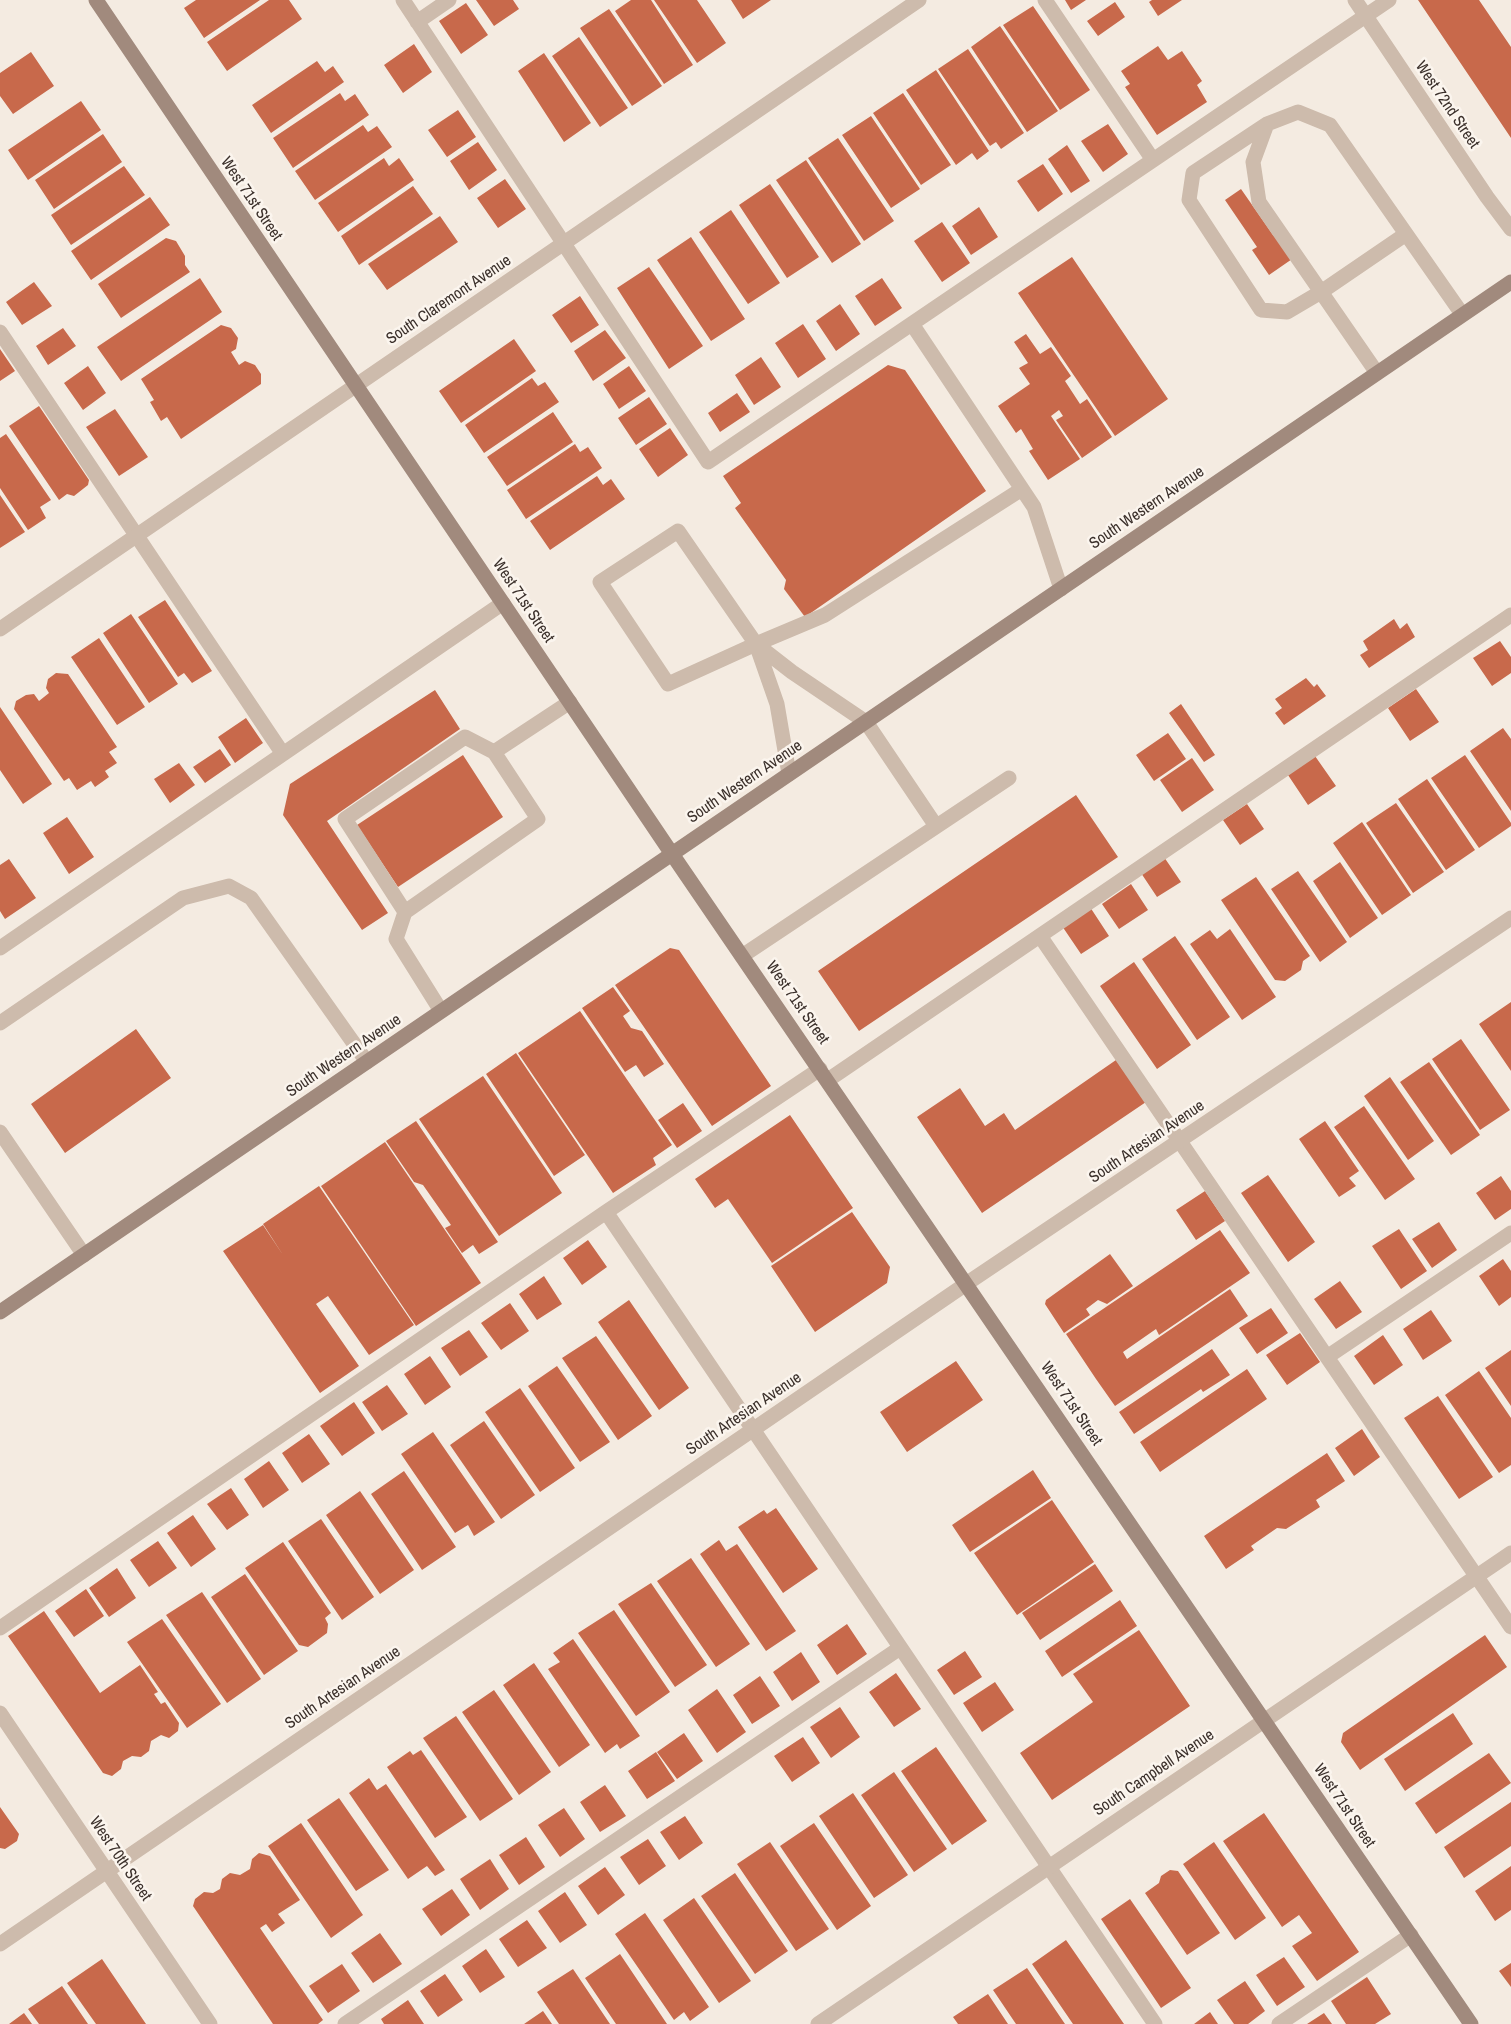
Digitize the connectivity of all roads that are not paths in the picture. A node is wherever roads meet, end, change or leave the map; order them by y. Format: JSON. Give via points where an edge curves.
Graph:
{"nodes":[{"id":1,"x":96,"y":0,"type":"edge"},
{"id":2,"x":403,"y":0,"type":"edge"},
{"id":3,"x":449,"y":0,"type":"edge"},
{"id":4,"x":919,"y":0,"type":"edge"},
{"id":5,"x":1045,"y":0,"type":"edge"},
{"id":6,"x":1355,"y":0,"type":"edge"},
{"id":7,"x":1389,"y":0,"type":"edge"},
{"id":8,"x":1365,"y":16,"type":"junction"},
{"id":9,"x":417,"y":22,"type":"junction"},
{"id":10,"x":1267,"y":124,"type":"junction"},
{"id":11,"x":1153,"y":160,"type":"junction"},
{"id":12,"x":1511,"y":229,"type":"edge"},
{"id":13,"x":1406,"y":234,"type":"junction"},
{"id":14,"x":563,"y":243,"type":"junction"},
{"id":15,"x":1511,"y":282,"type":"edge"},
{"id":16,"x":1321,"y":292,"type":"junction"},
{"id":17,"x":1462,"y":314,"type":"junction"},
{"id":18,"x":912,"y":324,"type":"junction"},
{"id":19,"x":0,"y":332,"type":"edge"},
{"id":20,"x":1377,"y":373,"type":"junction"},
{"id":21,"x":355,"y":386,"type":"junction"},
{"id":22,"x":1022,"y":489,"type":"junction"},
{"id":23,"x":137,"y":536,"type":"junction"},
{"id":24,"x":1061,"y":588,"type":"junction"},
{"id":25,"x":503,"y":603,"type":"junction"},
{"id":26,"x":1511,"y":615,"type":"edge"},
{"id":27,"x":0,"y":629,"type":"edge"},
{"id":28,"x":756,"y":644,"type":"junction"},
{"id":29,"x":570,"y":702,"type":"junction"},
{"id":30,"x":866,"y":722,"type":"junction"},
{"id":31,"x":494,"y":752,"type":"junction"},
{"id":32,"x":283,"y":754,"type":"junction"},
{"id":33,"x":789,"y":774,"type":"junction"},
{"id":34,"x":1009,"y":778,"type":"dead end"},
{"id":35,"x":936,"y":826,"type":"junction"},
{"id":36,"x":672,"y":854,"type":"junction"},
{"id":37,"x":405,"y":912,"type":"junction"},
{"id":38,"x":1511,"y":918,"type":"edge"},
{"id":39,"x":1040,"y":936,"type":"junction"},
{"id":40,"x":0,"y":948,"type":"edge"},
{"id":41,"x":742,"y":956,"type":"junction"},
{"id":42,"x":441,"y":1011,"type":"junction"},
{"id":43,"x":0,"y":1023,"type":"edge"},
{"id":44,"x":367,"y":1062,"type":"junction"},
{"id":45,"x":824,"y":1075,"type":"junction"},
{"id":46,"x":0,"y":1132,"type":"edge"},
{"id":47,"x":1180,"y":1141,"type":"junction"},
{"id":48,"x":606,"y":1212,"type":"junction"},
{"id":49,"x":1511,"y":1233,"type":"edge"},
{"id":50,"x":84,"y":1255,"type":"junction"},
{"id":51,"x":966,"y":1284,"type":"junction"},
{"id":52,"x":0,"y":1312,"type":"edge"},
{"id":53,"x":1327,"y":1357,"type":"junction"},
{"id":54,"x":752,"y":1430,"type":"junction"},
{"id":55,"x":1511,"y":1553,"type":"edge"},
{"id":56,"x":1476,"y":1576,"type":"junction"},
{"id":57,"x":1511,"y":1627,"type":"edge"},
{"id":58,"x":0,"y":1628,"type":"edge"},
{"id":59,"x":900,"y":1648,"type":"junction"},
{"id":60,"x":0,"y":1713,"type":"edge"},
{"id":61,"x":1264,"y":1720,"type":"junction"},
{"id":62,"x":1049,"y":1867,"type":"junction"},
{"id":63,"x":107,"y":1871,"type":"junction"},
{"id":64,"x":1411,"y":1935,"type":"junction"},
{"id":65,"x":0,"y":1944,"type":"edge"},
{"id":66,"x":210,"y":2024,"type":"edge"},
{"id":67,"x":345,"y":2024,"type":"edge"},
{"id":68,"x":818,"y":2024,"type":"edge"},
{"id":69,"x":1155,"y":2024,"type":"edge"},
{"id":70,"x":1279,"y":2024,"type":"edge"},
{"id":71,"x":1471,"y":2024,"type":"edge"}],
"edges":[{"from":1,"to":21,"type":"main road","name":"West 71st Street"},
{"from":2,"to":9,"type":"street"},
{"from":3,"to":9,"type":"street"},
{"from":4,"to":14,"type":"street","name":"South Claremont Avenue"},
{"from":5,"to":11,"type":"street"},
{"from":6,"to":8,"type":"street","name":"West 72nd Street"},
{"from":7,"to":8,"type":"street"},
{"from":8,"to":11,"type":"street"},
{"from":8,"to":12,"type":"street","name":"West 72nd Street"},
{"from":9,"to":14,"type":"street"},
{"from":10,"to":13,"type":"street","via":[[1298,112],[1330,125]]},
{"from":10,"to":16,"type":"street","via":[[1253,162],[1259,202]]},
{"from":10,"to":16,"type":"street","via":[[1194,173],[1189,200],[1261,310],[1287,312]]},
{"from":11,"to":18,"type":"street"},
{"from":13,"to":16,"type":"street"},
{"from":13,"to":17,"type":"street"},
{"from":14,"to":18,"type":"street","via":[[708,462]]},
{"from":14,"to":21,"type":"street","name":"South Claremont Avenue"},
{"from":15,"to":17,"type":"main road","name":"South Western Avenue"},
{"from":16,"to":20,"type":"street"},
{"from":17,"to":20,"type":"main road","name":"South Western Avenue"},
{"from":18,"to":22,"type":"street"},
{"from":19,"to":23,"type":"street"},
{"from":20,"to":24,"type":"main road","name":"South Western Avenue"},
{"from":21,"to":23,"type":"street","name":"South Claremont Avenue"},
{"from":21,"to":25,"type":"main road","name":"West 71st Street"},
{"from":22,"to":24,"type":"street","via":[[1034,507]]},
{"from":22,"to":28,"type":"street","via":[[825,615]]},
{"from":23,"to":27,"type":"street","name":"South Claremont Avenue"},
{"from":23,"to":32,"type":"street"},
{"from":24,"to":30,"type":"main road","name":"South Western Avenue"},
{"from":25,"to":29,"type":"main road","name":"West 71st Street"},
{"from":25,"to":32,"type":"street"},
{"from":26,"to":39,"type":"street"},
{"from":28,"to":28,"type":"street","via":[[678,531],[600,582],[668,684]]},
{"from":28,"to":30,"type":"street"},
{"from":28,"to":33,"type":"street","via":[[777,704]]},
{"from":29,"to":31,"type":"street"},
{"from":29,"to":36,"type":"main road","name":"West 71st Street"},
{"from":30,"to":33,"type":"main road","name":"South Western Avenue"},
{"from":30,"to":35,"type":"street"},
{"from":31,"to":37,"type":"street","via":[[538,819]]},
{"from":31,"to":37,"type":"street","via":[[465,737],[345,819]]},
{"from":32,"to":40,"type":"street"},
{"from":33,"to":36,"type":"main road","name":"South Western Avenue"},
{"from":34,"to":35,"type":"street"},
{"from":35,"to":41,"type":"street"},
{"from":36,"to":41,"type":"main road","name":"West 71st Street"},
{"from":36,"to":42,"type":"main road","name":"South Western Avenue"},
{"from":37,"to":42,"type":"street","via":[[396,939]]},
{"from":38,"to":47,"type":"street","name":"South Artesian Avenue"},
{"from":39,"to":45,"type":"street"},
{"from":39,"to":47,"type":"street"},
{"from":41,"to":45,"type":"main road","name":"West 71st Street"},
{"from":42,"to":44,"type":"main road","name":"South Western Avenue"},
{"from":43,"to":44,"type":"street","via":[[183,898],[229,886],[251,898]]},
{"from":44,"to":50,"type":"main road","name":"South Western Avenue"},
{"from":45,"to":48,"type":"street"},
{"from":45,"to":51,"type":"main road","name":"West 71st Street"},
{"from":46,"to":50,"type":"street"},
{"from":47,"to":51,"type":"street","name":"South Artesian Avenue"},
{"from":47,"to":53,"type":"street"},
{"from":48,"to":54,"type":"street"},
{"from":48,"to":58,"type":"street"},
{"from":49,"to":53,"type":"street"},
{"from":50,"to":52,"type":"main road","name":"South Western Avenue"},
{"from":51,"to":54,"type":"street","name":"South Artesian Avenue"},
{"from":51,"to":61,"type":"main road","name":"West 71st Street"},
{"from":53,"to":56,"type":"street"},
{"from":54,"to":59,"type":"street"},
{"from":54,"to":63,"type":"street","name":"South Artesian Avenue"},
{"from":55,"to":56,"type":"street","name":"South Campbell Avenue"},
{"from":56,"to":57,"type":"street"},
{"from":56,"to":61,"type":"street","name":"South Campbell Avenue"},
{"from":59,"to":62,"type":"street"},
{"from":59,"to":67,"type":"street"},
{"from":60,"to":63,"type":"street","name":"West 70th Street"},
{"from":61,"to":62,"type":"street","name":"South Campbell Avenue"},
{"from":61,"to":64,"type":"main road","name":"West 71st Street"},
{"from":62,"to":68,"type":"street","name":"South Campbell Avenue"},
{"from":62,"to":69,"type":"street"},
{"from":63,"to":65,"type":"street","name":"South Artesian Avenue"},
{"from":63,"to":66,"type":"street","name":"West 70th Street"},
{"from":64,"to":70,"type":"street"},
{"from":64,"to":71,"type":"main road","name":"West 71st Street"}]}
